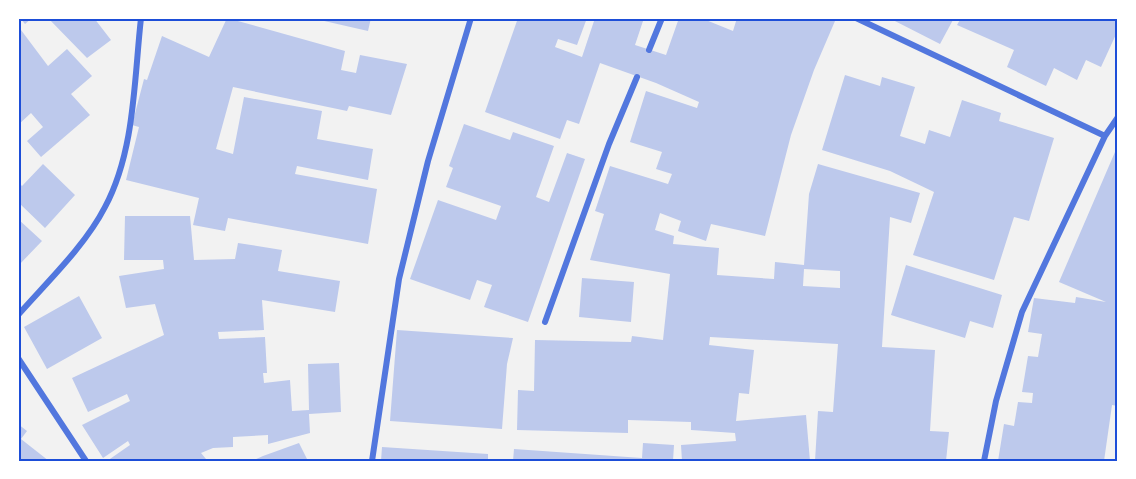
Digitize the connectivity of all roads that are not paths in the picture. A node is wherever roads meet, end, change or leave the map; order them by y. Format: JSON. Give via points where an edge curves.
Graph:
{"nodes":[{"id":1,"x":141,"y":18,"type":"edge"},
{"id":2,"x":471,"y":18,"type":"edge"},
{"id":3,"x":662,"y":18,"type":"edge"},
{"id":4,"x":856,"y":18,"type":"edge"},
{"id":5,"x":649,"y":50,"type":"dead end"},
{"id":6,"x":637,"y":77,"type":"dead end"},
{"id":7,"x":1118,"y":117,"type":"edge"},
{"id":8,"x":1105,"y":136,"type":"junction"},
{"id":9,"x":18,"y":315,"type":"edge"},
{"id":10,"x":545,"y":321,"type":"dead end"},
{"id":11,"x":18,"y":358,"type":"edge"},
{"id":12,"x":86,"y":461,"type":"edge"},
{"id":13,"x":372,"y":461,"type":"edge"},
{"id":14,"x":984,"y":461,"type":"edge"}],
"edges":[{"from":1,"to":9,"type":"street","via":[[128,134],[105,207],[86,236]]},
{"from":2,"to":13,"type":"street","via":[[428,161],[399,279]]},
{"from":3,"to":5,"type":"street"},
{"from":4,"to":8,"type":"street"},
{"from":6,"to":10,"type":"street"},
{"from":7,"to":8,"type":"street"},
{"from":8,"to":14,"type":"street","via":[[1022,312],[996,401]]},
{"from":11,"to":12,"type":"street"}]}
